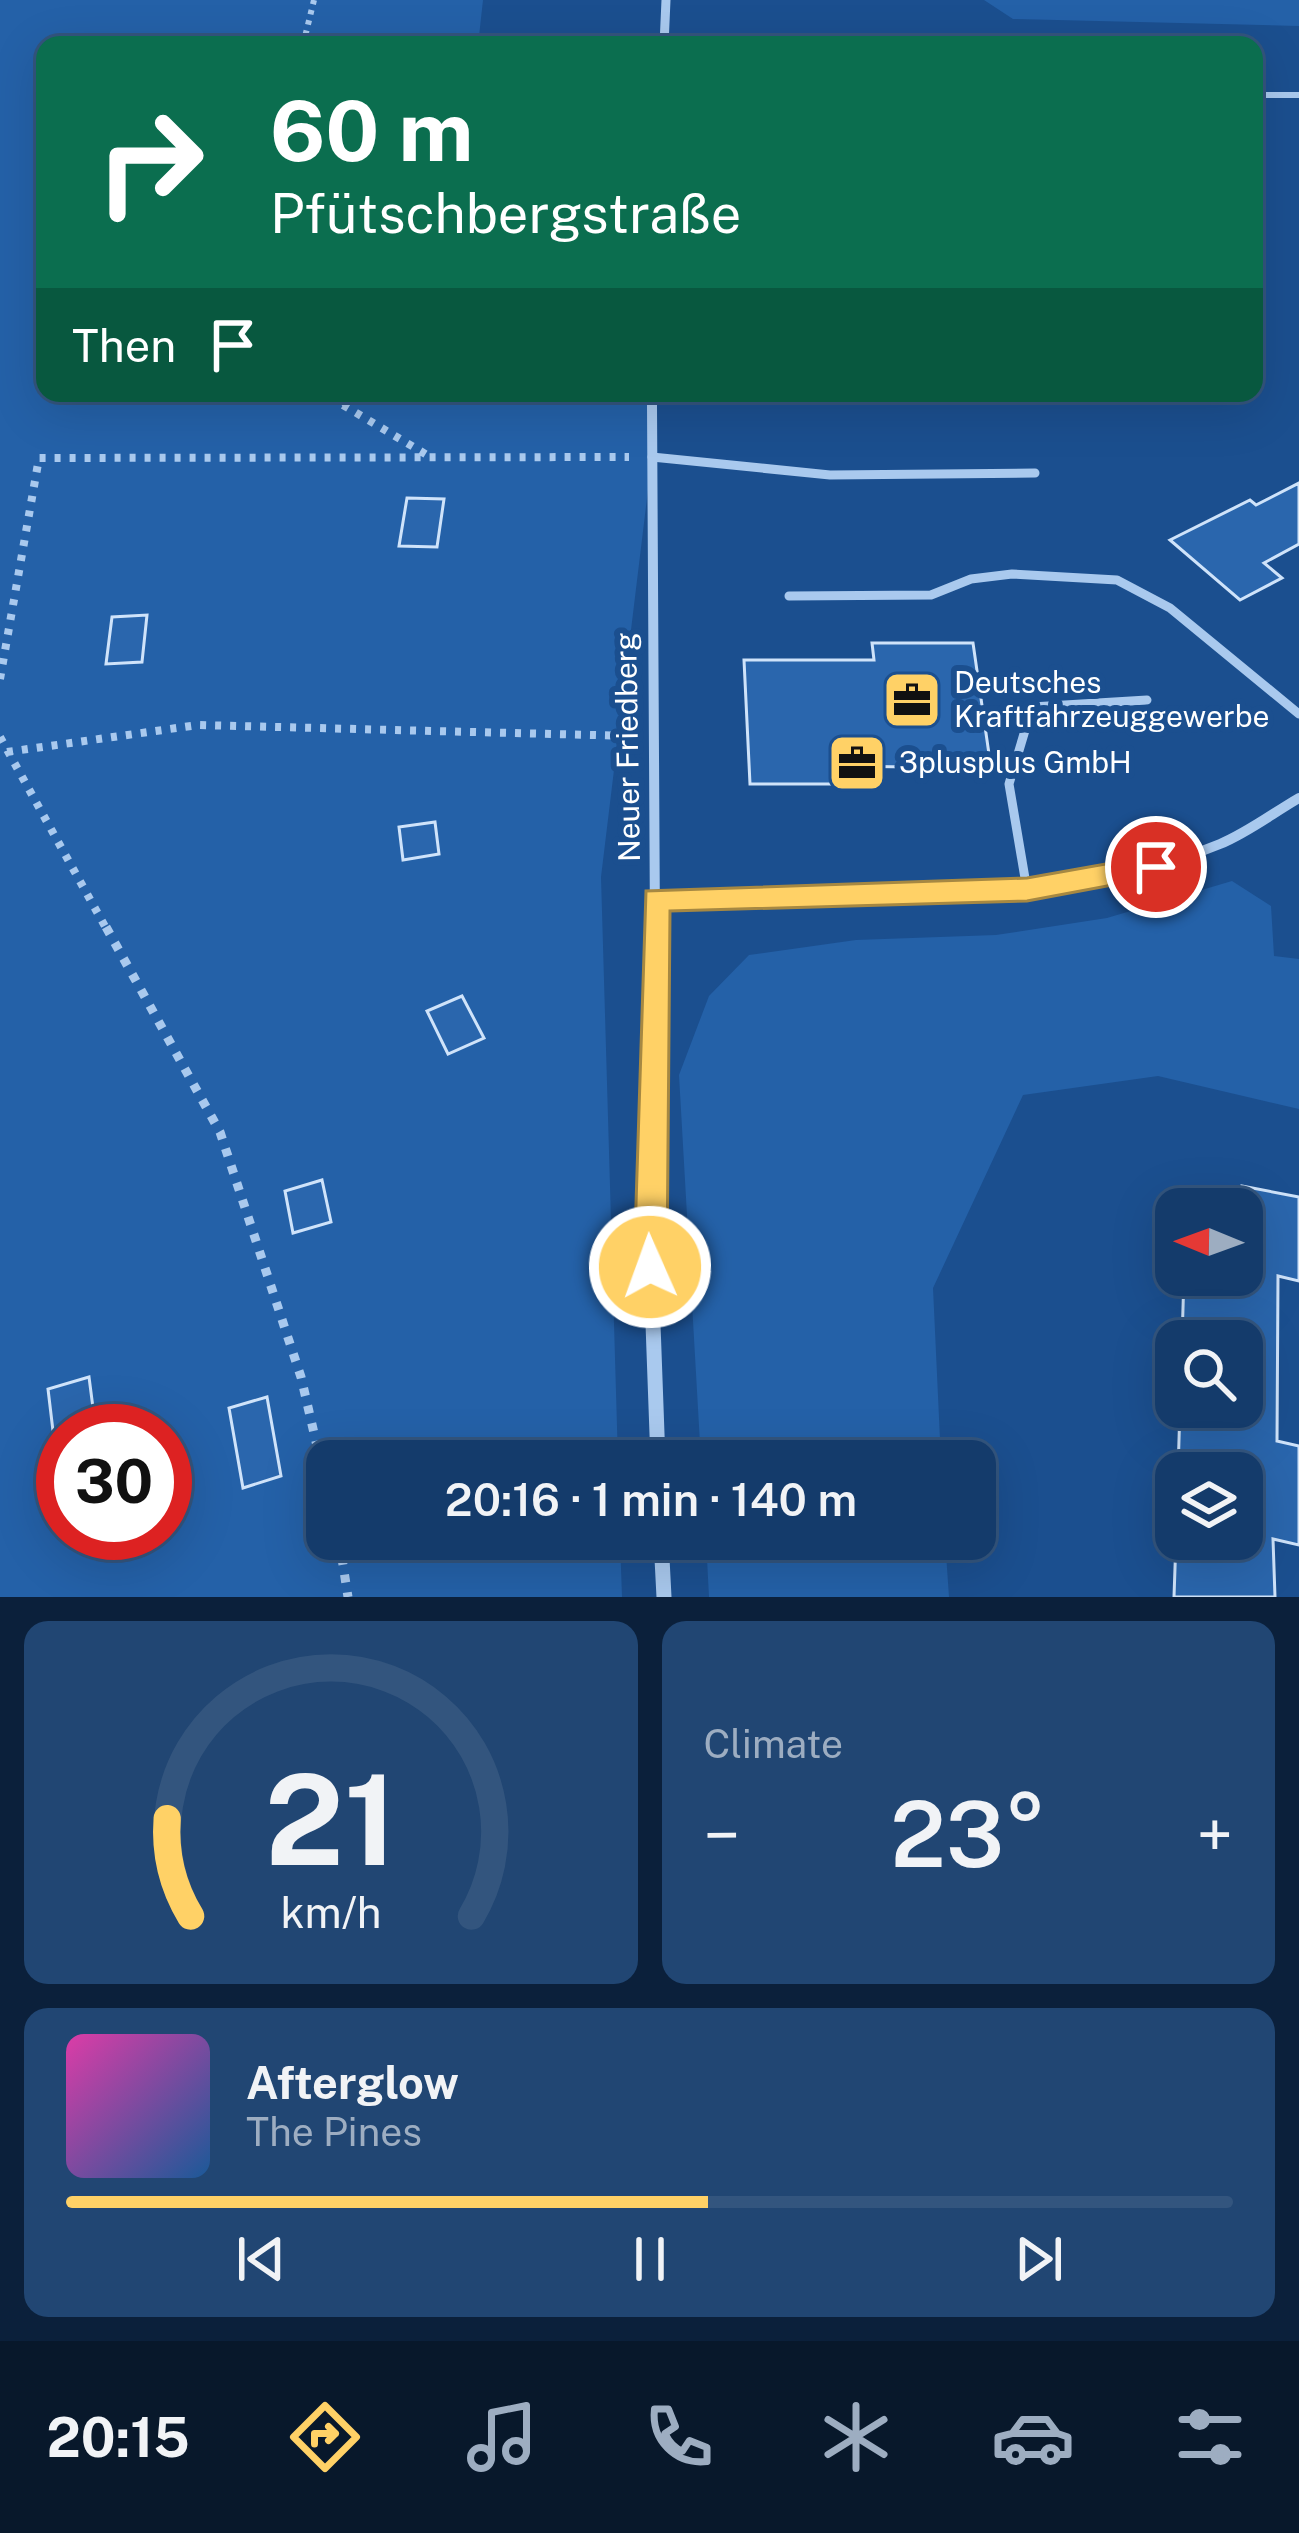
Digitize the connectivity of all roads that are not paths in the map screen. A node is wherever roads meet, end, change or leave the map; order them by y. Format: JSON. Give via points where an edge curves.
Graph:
{"nodes":[{"id":1,"x":667,"y":0,"type":"edge"},
{"id":2,"x":665,"y":36,"type":"edge"},
{"id":3,"x":1263,"y":94,"type":"edge"},
{"id":4,"x":1299,"y":95,"type":"edge"},
{"id":5,"x":652,"y":402,"type":"edge"},
{"id":6,"x":652,"y":457,"type":"junction"},
{"id":7,"x":1035,"y":473,"type":"dead end"},
{"id":8,"x":789,"y":596,"type":"dead end"},
{"id":9,"x":1147,"y":700,"type":"dead end"},
{"id":10,"x":1299,"y":714,"type":"edge"},
{"id":11,"x":1299,"y":798,"type":"edge"},
{"id":12,"x":1027,"y":890,"type":"junction"},
{"id":13,"x":656,"y":899,"type":"junction"},
{"id":14,"x":657,"y":1440,"type":"edge"},
{"id":15,"x":663,"y":1560,"type":"edge"},
{"id":16,"x":664,"y":1597,"type":"edge"}],
"edges":[{"from":1,"to":2,"type":"street"},
{"from":3,"to":4,"type":"lane"},
{"from":5,"to":6,"type":"street","name":"Neuer Friedberg"},
{"from":6,"to":7,"type":"lane","via":[[830,475]]},
{"from":6,"to":13,"type":"street","name":"Neuer Friedberg"},
{"from":8,"to":10,"type":"lane","via":[[931,595],[1012,574],[1117,580],[1170,608]]},
{"from":9,"to":12,"type":"lane","via":[[1032,707],[1010,784]]},
{"from":11,"to":12,"type":"street","via":[[1221,844],[1156,867]]},
{"from":12,"to":13,"type":"street"},
{"from":13,"to":14,"type":"street","name":"Neuer Friedberg","via":[[648,1186]]},
{"from":15,"to":16,"type":"street"}]}
